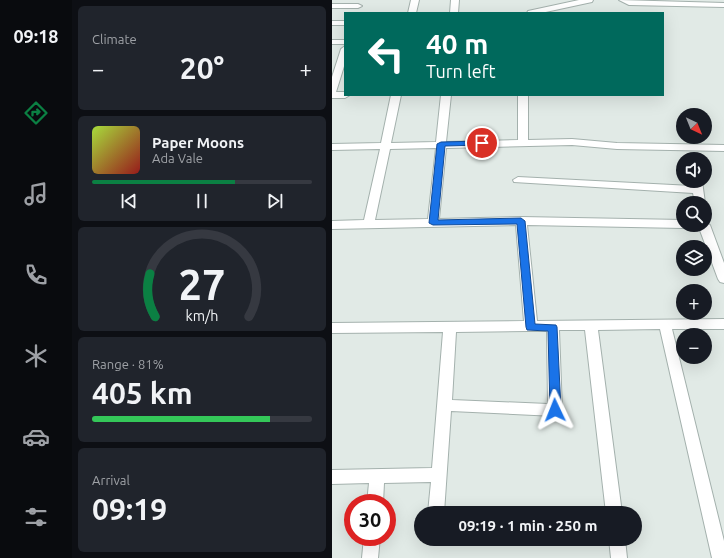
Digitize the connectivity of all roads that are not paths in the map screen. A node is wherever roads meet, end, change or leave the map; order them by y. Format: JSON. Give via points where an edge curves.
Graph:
{"nodes":[{"id":1,"x":415,"y":0,"type":"edge"},
{"id":2,"x":455,"y":0,"type":"edge"},
{"id":3,"x":589,"y":0,"type":"edge"},
{"id":4,"x":623,"y":0,"type":"edge"},
{"id":5,"x":724,"y":5,"type":"edge"},
{"id":6,"x":332,"y":6,"type":"edge"},
{"id":7,"x":358,"y":6,"type":"edge"},
{"id":8,"x":412,"y":12,"type":"edge"},
{"id":9,"x":454,"y":12,"type":"edge"},
{"id":10,"x":535,"y":12,"type":"edge"},
{"id":11,"x":332,"y":23,"type":"edge"},
{"id":12,"x":344,"y":23,"type":"edge"},
{"id":13,"x":332,"y":42,"type":"edge"},
{"id":14,"x":344,"y":42,"type":"edge"},
{"id":15,"x":344,"y":52,"type":"edge"},
{"id":16,"x":332,"y":57,"type":"edge"},
{"id":17,"x":332,"y":92,"type":"edge"},
{"id":18,"x":332,"y":95,"type":"edge"},
{"id":19,"x":344,"y":95,"type":"edge"},
{"id":20,"x":396,"y":96,"type":"edge"},
{"id":21,"x":446,"y":96,"type":"edge"},
{"id":22,"x":523,"y":96,"type":"edge"},
{"id":23,"x":523,"y":142,"type":"junction"},
{"id":24,"x":441,"y":144,"type":"junction"},
{"id":25,"x":386,"y":145,"type":"junction"},
{"id":26,"x":332,"y":147,"type":"edge"},
{"id":27,"x":693,"y":148,"type":"junction"},
{"id":28,"x":724,"y":148,"type":"edge"},
{"id":29,"x":693,"y":152,"type":"edge"},
{"id":30,"x":518,"y":180,"type":"dead end"},
{"id":31,"x":676,"y":184,"type":"edge"},
{"id":32,"x":521,"y":221,"type":"junction"},
{"id":33,"x":433,"y":223,"type":"junction"},
{"id":34,"x":370,"y":224,"type":"junction"},
{"id":35,"x":676,"y":224,"type":"edge"},
{"id":36,"x":332,"y":225,"type":"edge"},
{"id":37,"x":707,"y":232,"type":"edge"},
{"id":38,"x":724,"y":279,"type":"edge"},
{"id":39,"x":724,"y":324,"type":"edge"},
{"id":40,"x":665,"y":325,"type":"junction"},
{"id":41,"x":591,"y":326,"type":"junction"},
{"id":42,"x":531,"y":327,"type":"junction"},
{"id":43,"x":553,"y":327,"type":"junction"},
{"id":44,"x":332,"y":328,"type":"edge"},
{"id":45,"x":450,"y":328,"type":"junction"},
{"id":46,"x":444,"y":405,"type":"junction"},
{"id":47,"x":438,"y":475,"type":"junction"},
{"id":48,"x":332,"y":476,"type":"edge"},
{"id":49,"x":377,"y":476,"type":"junction"},
{"id":50,"x":376,"y":494,"type":"edge"},
{"id":51,"x":436,"y":506,"type":"edge"},
{"id":52,"x":613,"y":506,"type":"edge"},
{"id":53,"x":371,"y":546,"type":"edge"},
{"id":54,"x":618,"y":546,"type":"edge"},
{"id":55,"x":370,"y":558,"type":"edge"},
{"id":56,"x":619,"y":558,"type":"edge"},
{"id":57,"x":720,"y":558,"type":"edge"}],
"edges":[{"from":1,"to":8,"type":"street"},
{"from":2,"to":9,"type":"street"},
{"from":3,"to":10,"type":"street"},
{"from":4,"to":5,"type":"street","via":[[629,3]]},
{"from":6,"to":7,"type":"street"},
{"from":11,"to":12,"type":"street"},
{"from":13,"to":14,"type":"street"},
{"from":15,"to":16,"type":"street"},
{"from":15,"to":17,"type":"street"},
{"from":18,"to":19,"type":"street"},
{"from":20,"to":25,"type":"street"},
{"from":21,"to":24,"type":"street"},
{"from":22,"to":23,"type":"street"},
{"from":23,"to":24,"type":"street"},
{"from":23,"to":27,"type":"street"},
{"from":24,"to":25,"type":"street"},
{"from":24,"to":33,"type":"street"},
{"from":25,"to":26,"type":"street"},
{"from":25,"to":34,"type":"street"},
{"from":27,"to":28,"type":"street"},
{"from":27,"to":29,"type":"street"},
{"from":30,"to":31,"type":"street"},
{"from":32,"to":33,"type":"street"},
{"from":32,"to":35,"type":"street"},
{"from":32,"to":42,"type":"street"},
{"from":33,"to":34,"type":"street"},
{"from":34,"to":36,"type":"street"},
{"from":37,"to":38,"type":"street"},
{"from":39,"to":40,"type":"street"},
{"from":40,"to":41,"type":"street"},
{"from":40,"to":57,"type":"street"},
{"from":41,"to":43,"type":"street"},
{"from":41,"to":52,"type":"street"},
{"from":42,"to":43,"type":"street"},
{"from":42,"to":45,"type":"street"},
{"from":43,"to":46,"type":"street","via":[[555,410]]},
{"from":44,"to":45,"type":"street"},
{"from":45,"to":46,"type":"street"},
{"from":46,"to":47,"type":"street"},
{"from":47,"to":49,"type":"street"},
{"from":47,"to":51,"type":"street"},
{"from":48,"to":49,"type":"street"},
{"from":49,"to":50,"type":"street"},
{"from":53,"to":55,"type":"street"},
{"from":54,"to":56,"type":"street"}]}
